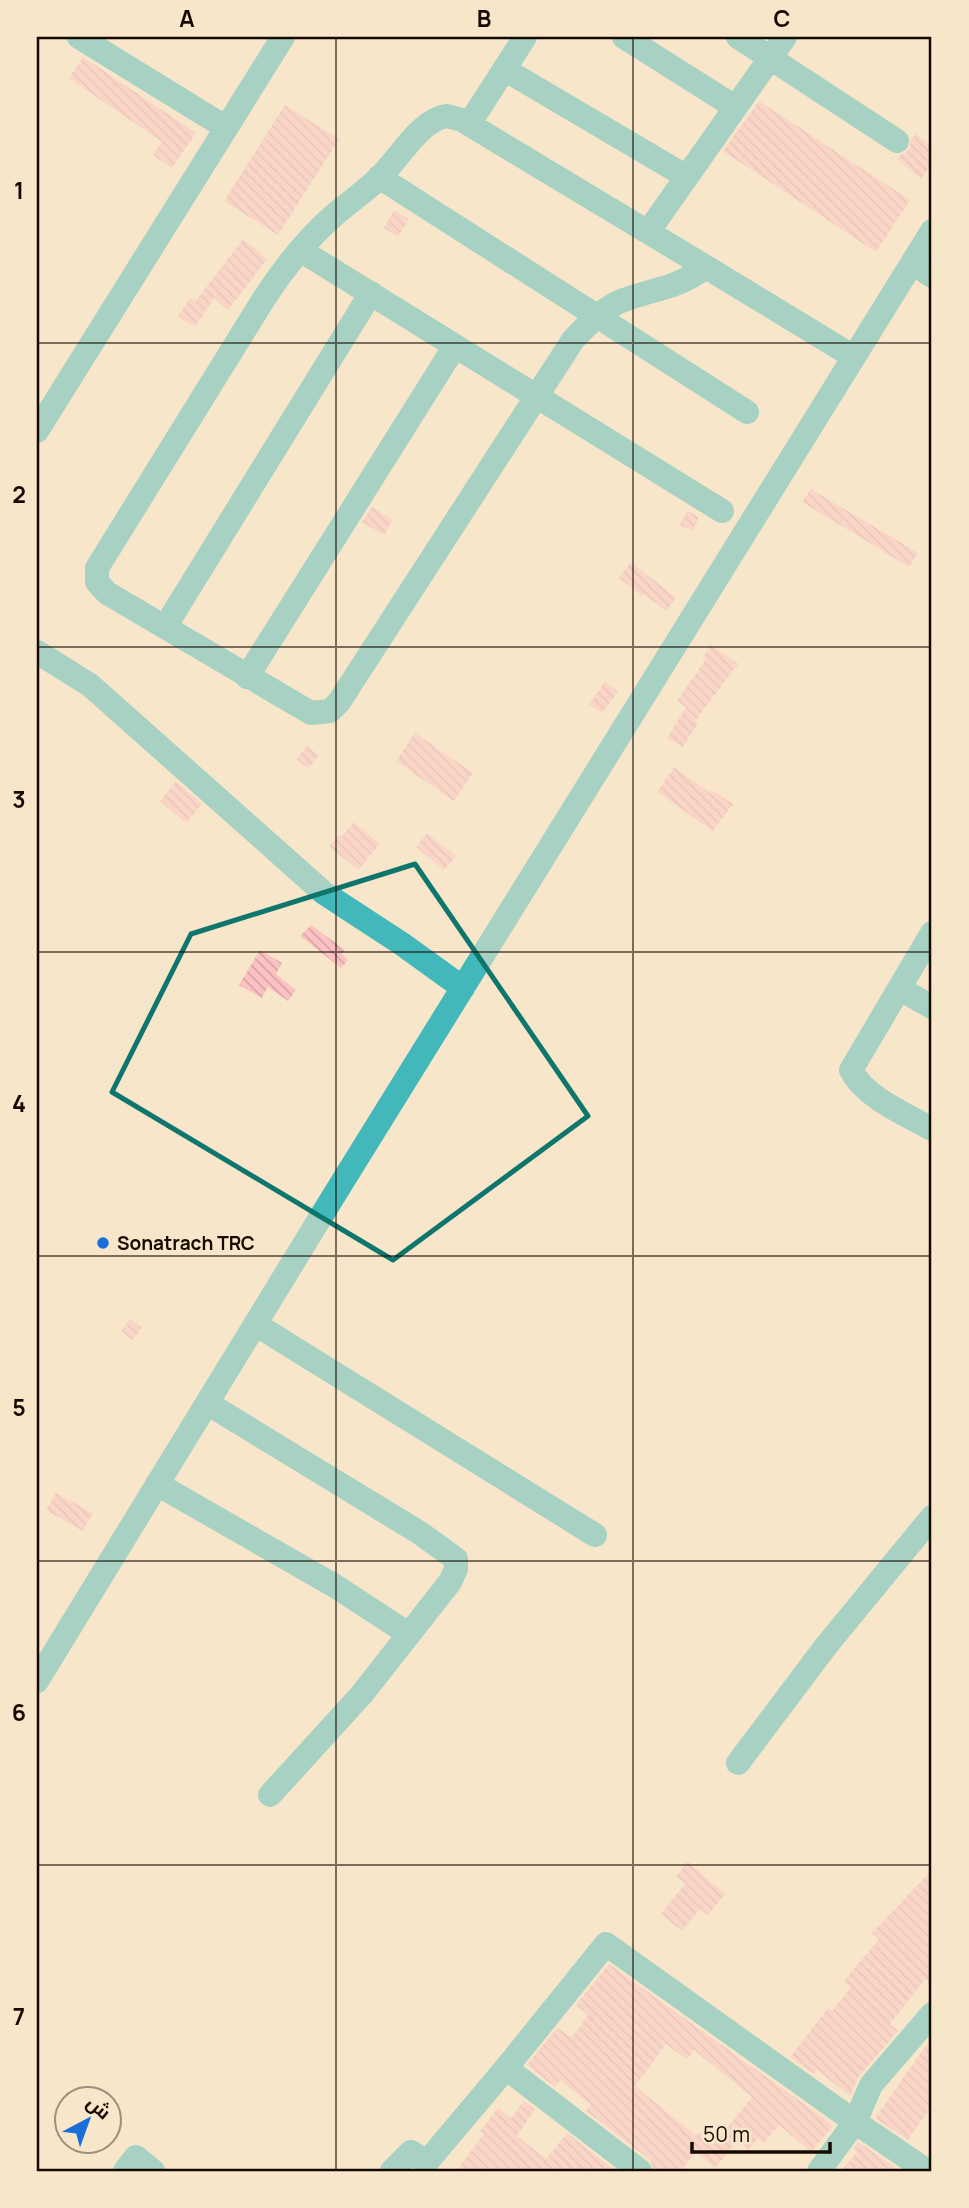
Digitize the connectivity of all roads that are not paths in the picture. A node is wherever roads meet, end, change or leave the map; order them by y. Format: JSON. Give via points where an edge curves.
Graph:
{"nodes":[{"id":1,"x":79,"y":37,"type":"edge"},
{"id":2,"x":283,"y":37,"type":"edge"},
{"id":3,"x":525,"y":37,"type":"edge"},
{"id":4,"x":624,"y":37,"type":"edge"},
{"id":5,"x":738,"y":37,"type":"edge"},
{"id":6,"x":785,"y":37,"type":"edge"},
{"id":7,"x":770,"y":58,"type":"junction"},
{"id":8,"x":504,"y":69,"type":"junction"},
{"id":9,"x":735,"y":107,"type":"junction"},
{"id":10,"x":469,"y":124,"type":"junction"},
{"id":11,"x":225,"y":127,"type":"junction"},
{"id":12,"x":897,"y":141,"type":"dead end"},
{"id":13,"x":380,"y":177,"type":"junction"},
{"id":14,"x":687,"y":177,"type":"junction"},
{"id":15,"x":932,"y":231,"type":"edge"},
{"id":16,"x":648,"y":232,"type":"junction"},
{"id":17,"x":300,"y":250,"type":"junction"},
{"id":18,"x":706,"y":267,"type":"junction"},
{"id":19,"x":922,"y":270,"type":"edge"},
{"id":20,"x":371,"y":293,"type":"junction"},
{"id":21,"x":597,"y":317,"type":"junction"},
{"id":22,"x":455,"y":346,"type":"junction"},
{"id":23,"x":854,"y":357,"type":"junction"},
{"id":24,"x":535,"y":396,"type":"junction"},
{"id":25,"x":747,"y":412,"type":"dead end"},
{"id":26,"x":37,"y":431,"type":"edge"},
{"id":27,"x":722,"y":511,"type":"dead end"},
{"id":28,"x":164,"y":627,"type":"junction"},
{"id":29,"x":37,"y":652,"type":"edge"},
{"id":30,"x":247,"y":677,"type":"junction"},
{"id":31,"x":932,"y":933,"type":"edge"},
{"id":32,"x":463,"y":988,"type":"junction"},
{"id":33,"x":901,"y":989,"type":"junction"},
{"id":34,"x":932,"y":1007,"type":"edge"},
{"id":35,"x":932,"y":1129,"type":"edge"},
{"id":36,"x":256,"y":1324,"type":"junction"},
{"id":37,"x":207,"y":1403,"type":"junction"},
{"id":38,"x":157,"y":1484,"type":"junction"},
{"id":39,"x":932,"y":1517,"type":"edge"},
{"id":40,"x":595,"y":1535,"type":"dead end"},
{"id":41,"x":407,"y":1633,"type":"junction"},
{"id":42,"x":37,"y":1681,"type":"edge"},
{"id":43,"x":738,"y":1763,"type":"dead end"},
{"id":44,"x":270,"y":1795,"type":"dead end"},
{"id":45,"x":932,"y":2014,"type":"edge"},
{"id":46,"x":506,"y":2068,"type":"junction"},
{"id":47,"x":855,"y":2122,"type":"junction"},
{"id":48,"x":432,"y":2166,"type":"edge"},
{"id":49,"x":125,"y":2171,"type":"edge"},
{"id":50,"x":153,"y":2171,"type":"edge"},
{"id":51,"x":392,"y":2171,"type":"edge"},
{"id":52,"x":640,"y":2171,"type":"edge"},
{"id":53,"x":819,"y":2171,"type":"edge"},
{"id":54,"x":927,"y":2171,"type":"edge"}],
"edges":[{"from":1,"to":11,"type":"street"},
{"from":2,"to":11,"type":"street"},
{"from":3,"to":8,"type":"street"},
{"from":4,"to":9,"type":"street"},
{"from":5,"to":7,"type":"street"},
{"from":6,"to":7,"type":"street"},
{"from":7,"to":9,"type":"street"},
{"from":7,"to":12,"type":"street"},
{"from":8,"to":10,"type":"street"},
{"from":8,"to":14,"type":"street"},
{"from":9,"to":14,"type":"street"},
{"from":10,"to":13,"type":"street","via":[[447,116],[433,120]]},
{"from":10,"to":16,"type":"street"},
{"from":11,"to":26,"type":"street"},
{"from":13,"to":17,"type":"street"},
{"from":13,"to":21,"type":"street"},
{"from":14,"to":16,"type":"street"},
{"from":15,"to":19,"type":"street"},
{"from":16,"to":18,"type":"street"},
{"from":17,"to":20,"type":"street"},
{"from":17,"to":28,"type":"street","via":[[260,304],[97,568],[101,588]]},
{"from":18,"to":21,"type":"street","via":[[680,284],[622,300]]},
{"from":18,"to":23,"type":"street"},
{"from":19,"to":23,"type":"street"},
{"from":20,"to":22,"type":"street"},
{"from":20,"to":28,"type":"street"},
{"from":21,"to":24,"type":"street","via":[[573,341]]},
{"from":21,"to":25,"type":"street"},
{"from":22,"to":24,"type":"street"},
{"from":22,"to":30,"type":"street"},
{"from":23,"to":32,"type":"street"},
{"from":24,"to":27,"type":"street"},
{"from":24,"to":30,"type":"street","via":[[334,707],[311,713]]},
{"from":28,"to":30,"type":"street"},
{"from":29,"to":32,"type":"street","via":[[90,685],[324,893]]},
{"from":31,"to":33,"type":"street"},
{"from":32,"to":36,"type":"street"},
{"from":33,"to":34,"type":"street"},
{"from":33,"to":35,"type":"street","via":[[851,1070],[855,1079],[885,1104]]},
{"from":36,"to":37,"type":"street"},
{"from":36,"to":40,"type":"street"},
{"from":37,"to":38,"type":"street"},
{"from":37,"to":41,"type":"street","via":[[456,1559],[450,1582]]},
{"from":38,"to":41,"type":"street","via":[[335,1586]]},
{"from":38,"to":42,"type":"street"},
{"from":39,"to":43,"type":"street","via":[[825,1646]]},
{"from":41,"to":44,"type":"street","via":[[362,1694]]},
{"from":45,"to":47,"type":"street","via":[[871,2085]]},
{"from":46,"to":47,"type":"street","via":[[606,1944]]},
{"from":46,"to":48,"type":"street"},
{"from":46,"to":52,"type":"street"},
{"from":47,"to":53,"type":"street"},
{"from":47,"to":54,"type":"street"},
{"from":48,"to":51,"type":"street","via":[[411,2152]]},
{"from":49,"to":50,"type":"street","via":[[136,2157]]}]}
